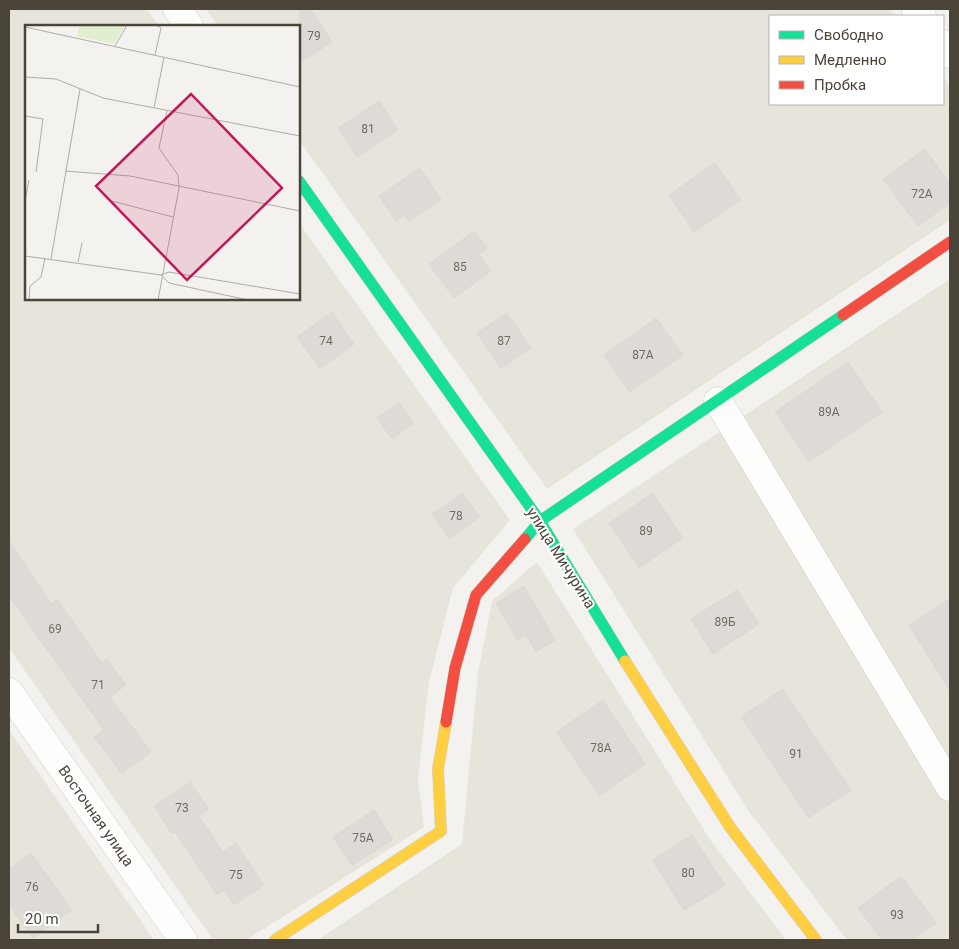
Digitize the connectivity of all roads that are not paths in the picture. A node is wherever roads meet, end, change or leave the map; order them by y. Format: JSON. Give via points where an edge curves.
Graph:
{"nodes":[{"id":1,"x":177,"y":9,"type":"edge"},
{"id":2,"x":188,"y":25,"type":"edge"},
{"id":3,"x":300,"y":181,"type":"edge"},
{"id":4,"x":950,"y":242,"type":"edge"},
{"id":5,"x":718,"y":401,"type":"junction"},
{"id":6,"x":540,"y":521,"type":"junction"},
{"id":7,"x":9,"y":692,"type":"edge"},
{"id":8,"x":950,"y":786,"type":"edge"},
{"id":9,"x":183,"y":940,"type":"edge"},
{"id":10,"x":275,"y":940,"type":"edge"},
{"id":11,"x":816,"y":940,"type":"edge"}],
"edges":[{"from":1,"to":2,"type":"street"},
{"from":3,"to":6,"type":"street","name":"улица Мичурина"},
{"from":4,"to":5,"type":"street"},
{"from":5,"to":6,"type":"street"},
{"from":5,"to":8,"type":"street"},
{"from":6,"to":10,"type":"street","via":[[476,595],[455,668],[438,769],[442,831]]},
{"from":6,"to":11,"type":"street","name":"улица Мичурина","via":[[730,827]]},
{"from":7,"to":9,"type":"street","name":"Восточная улица"}]}
